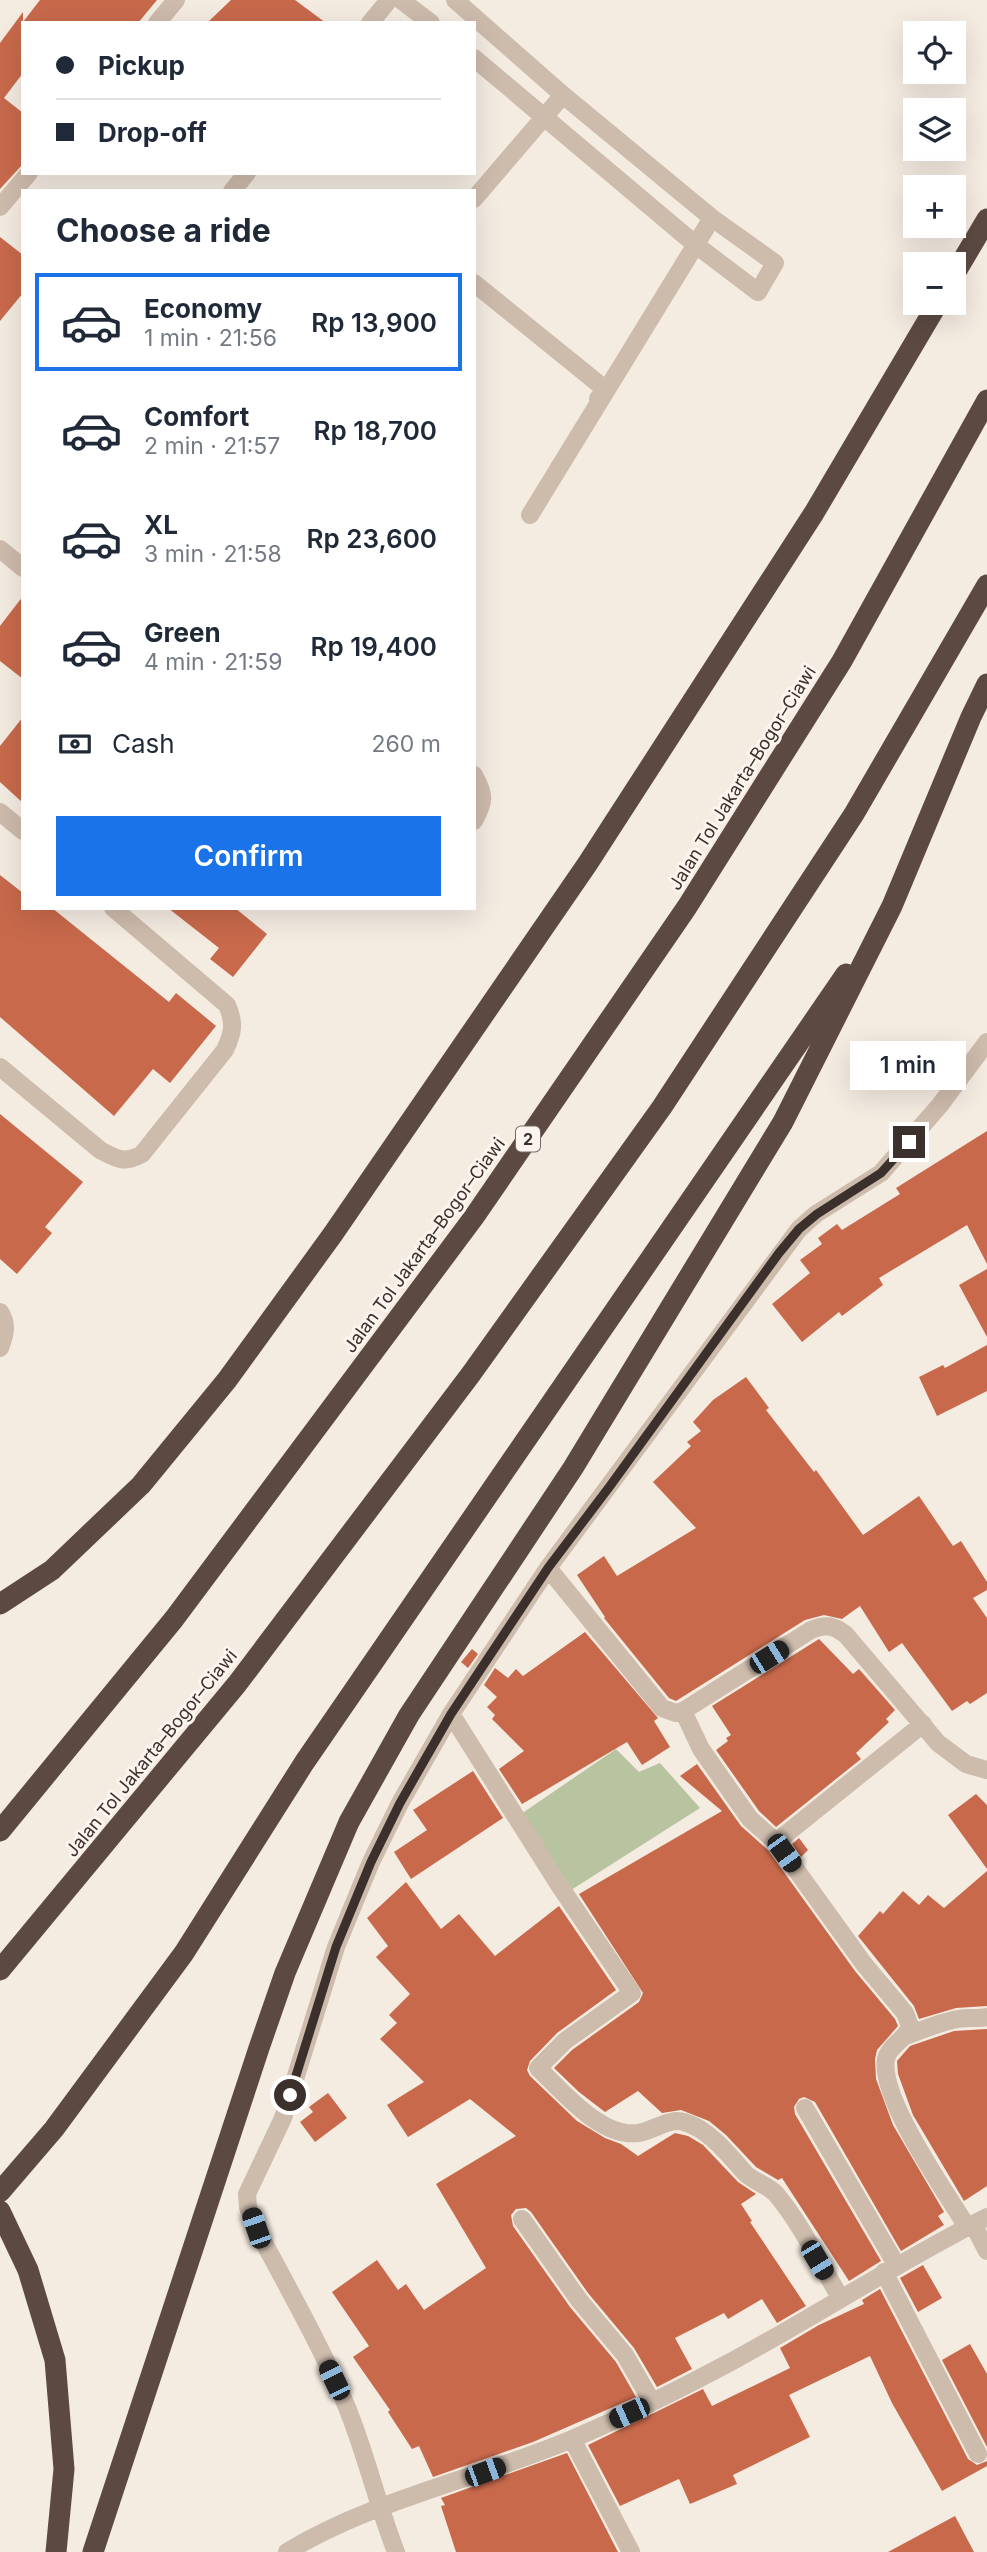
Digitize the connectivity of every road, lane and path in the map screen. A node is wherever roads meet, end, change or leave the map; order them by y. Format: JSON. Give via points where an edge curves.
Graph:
{"nodes":[{"id":1,"x":176,"y":0,"type":"edge"},
{"id":2,"x":389,"y":0,"type":"edge"},
{"id":3,"x":401,"y":0,"type":"edge"},
{"id":4,"x":455,"y":0,"type":"edge"},
{"id":5,"x":159,"y":21,"type":"edge"},
{"id":6,"x":372,"y":21,"type":"edge"},
{"id":7,"x":428,"y":21,"type":"edge"},
{"id":8,"x":476,"y":60,"type":"edge"},
{"id":9,"x":563,"y":95,"type":"junction"},
{"id":10,"x":545,"y":116,"type":"junction"},
{"id":11,"x":27,"y":175,"type":"edge"},
{"id":12,"x":245,"y":175,"type":"edge"},
{"id":13,"x":234,"y":189,"type":"edge"},
{"id":14,"x":476,"y":197,"type":"edge"},
{"id":15,"x":0,"y":207,"type":"edge"},
{"id":16,"x":712,"y":218,"type":"junction"},
{"id":17,"x":987,"y":219,"type":"edge"},
{"id":18,"x":696,"y":245,"type":"junction"},
{"id":19,"x":966,"y":255,"type":"edge"},
{"id":20,"x":476,"y":285,"type":"edge"},
{"id":21,"x":931,"y":315,"type":"edge"},
{"id":22,"x":605,"y":390,"type":"junction"},
{"id":23,"x":987,"y":400,"type":"edge"},
{"id":24,"x":525,"y":511,"type":"dead end"},
{"id":25,"x":0,"y":549,"type":"edge"},
{"id":26,"x":21,"y":566,"type":"edge"},
{"id":27,"x":987,"y":585,"type":"edge"},
{"id":28,"x":987,"y":684,"type":"edge"},
{"id":29,"x":476,"y":779,"type":"edge"},
{"id":30,"x":0,"y":812,"type":"edge"},
{"id":31,"x":476,"y":817,"type":"edge"},
{"id":32,"x":21,"y":829,"type":"edge"},
{"id":33,"x":892,"y":906,"type":"junction"},
{"id":34,"x":115,"y":910,"type":"edge"},
{"id":35,"x":987,"y":1042,"type":"edge"},
{"id":36,"x":0,"y":1067,"type":"edge"},
{"id":37,"x":0,"y":1312,"type":"edge"},
{"id":38,"x":0,"y":1348,"type":"edge"},
{"id":39,"x":548,"y":1568,"type":"junction"},
{"id":40,"x":0,"y":1604,"type":"edge"},
{"id":41,"x":683,"y":1711,"type":"junction"},
{"id":42,"x":451,"y":1714,"type":"junction"},
{"id":43,"x":923,"y":1724,"type":"junction"},
{"id":44,"x":987,"y":1770,"type":"edge"},
{"id":45,"x":0,"y":1831,"type":"edge"},
{"id":46,"x":776,"y":1842,"type":"junction"},
{"id":47,"x":0,"y":1970,"type":"edge"},
{"id":48,"x":987,"y":2017,"type":"edge"},
{"id":49,"x":908,"y":2035,"type":"junction"},
{"id":50,"x":806,"y":2108,"type":"dead end"},
{"id":51,"x":0,"y":2192,"type":"edge"},
{"id":52,"x":0,"y":2211,"type":"edge"},
{"id":53,"x":522,"y":2219,"type":"dead end"},
{"id":54,"x":976,"y":2223,"type":"edge"},
{"id":55,"x":987,"y":2251,"type":"edge"},
{"id":56,"x":890,"y":2269,"type":"junction"},
{"id":57,"x":841,"y":2299,"type":"junction"},
{"id":58,"x":652,"y":2402,"type":"junction"},
{"id":59,"x":572,"y":2439,"type":"junction"},
{"id":60,"x":978,"y":2454,"type":"dead end"},
{"id":61,"x":379,"y":2509,"type":"junction"},
{"id":62,"x":56,"y":2552,"type":"edge"},
{"id":63,"x":93,"y":2552,"type":"edge"},
{"id":64,"x":287,"y":2552,"type":"edge"},
{"id":65,"x":396,"y":2552,"type":"edge"},
{"id":66,"x":631,"y":2552,"type":"edge"}],
"edges":[{"from":1,"to":5,"type":"street"},
{"from":2,"to":6,"type":"street"},
{"from":3,"to":7,"type":"street"},
{"from":4,"to":9,"type":"street"},
{"from":8,"to":10,"type":"street"},
{"from":9,"to":10,"type":"street"},
{"from":9,"to":16,"type":"street"},
{"from":10,"to":14,"type":"street"},
{"from":10,"to":18,"type":"street"},
{"from":11,"to":15,"type":"street"},
{"from":12,"to":13,"type":"street"},
{"from":16,"to":18,"type":"street"},
{"from":16,"to":18,"type":"street","via":[[775,262],[758,292]]},
{"from":17,"to":19,"type":"highway"},
{"from":18,"to":22,"type":"street"},
{"from":20,"to":22,"type":"street"},
{"from":21,"to":40,"type":"highway","via":[[814,513],[588,863],[333,1234],[227,1380],[141,1485],[52,1570]]},
{"from":22,"to":24,"type":"street"},
{"from":23,"to":45,"type":"highway","name":"Jalan Tol Jakarta–Bogor–Ciawi","number":"2","via":[[842,661],[687,907],[474,1217],[174,1619]]},
{"from":25,"to":26,"type":"street"},
{"from":27,"to":47,"type":"highway","name":"Jalan Tol Jakarta–Bogor–Ciawi","via":[[854,814],[654,1119],[471,1374],[237,1685]]},
{"from":28,"to":33,"type":"highway"},
{"from":29,"to":31,"type":"street","via":[[483,804]]},
{"from":30,"to":32,"type":"street"},
{"from":33,"to":51,"type":"highway","via":[[304,1763],[184,1953],[54,2129]]},
{"from":33,"to":63,"type":"highway","via":[[783,1122],[573,1468],[409,1715],[355,1810],[285,1973]]},
{"from":34,"to":36,"type":"street","via":[[227,1005],[233,1020],[225,1050],[142,1154],[131,1160],[100,1150]]},
{"from":35,"to":39,"type":"street","via":[[881,1173],[799,1229]]},
{"from":37,"to":38,"type":"street","via":[[5,1334]]},
{"from":39,"to":41,"type":"street","via":[[662,1708]]},
{"from":39,"to":42,"type":"street"},
{"from":41,"to":43,"type":"street","via":[[811,1630],[827,1625],[846,1635]]},
{"from":41,"to":46,"type":"street","via":[[701,1749],[750,1819]]},
{"from":42,"to":57,"type":"street","via":[[632,1993],[565,2041],[538,2068],[588,2114],[616,2131],[637,2133],[681,2120],[696,2126],[753,2181],[774,2192]]},
{"from":42,"to":61,"type":"street","via":[[371,1862],[336,1947],[283,2118],[247,2194],[256,2228],[346,2405]]},
{"from":43,"to":44,"type":"street","via":[[956,1758]]},
{"from":43,"to":46,"type":"street"},
{"from":46,"to":49,"type":"street","via":[[905,2014],[911,2026]]},
{"from":48,"to":49,"type":"street","via":[[961,2018]]},
{"from":49,"to":54,"type":"street","via":[[886,2056],[888,2085],[903,2120]]},
{"from":50,"to":56,"type":"street"},
{"from":52,"to":62,"type":"highway","via":[[28,2270],[55,2360],[64,2469]]},
{"from":53,"to":58,"type":"street","via":[[625,2355]]},
{"from":54,"to":55,"type":"street"},
{"from":54,"to":56,"type":"street"},
{"from":56,"to":57,"type":"street"},
{"from":56,"to":60,"type":"street"},
{"from":57,"to":58,"type":"street"},
{"from":58,"to":59,"type":"street"},
{"from":59,"to":61,"type":"street"},
{"from":59,"to":66,"type":"street"},
{"from":61,"to":64,"type":"street"},
{"from":61,"to":65,"type":"street"}]}
